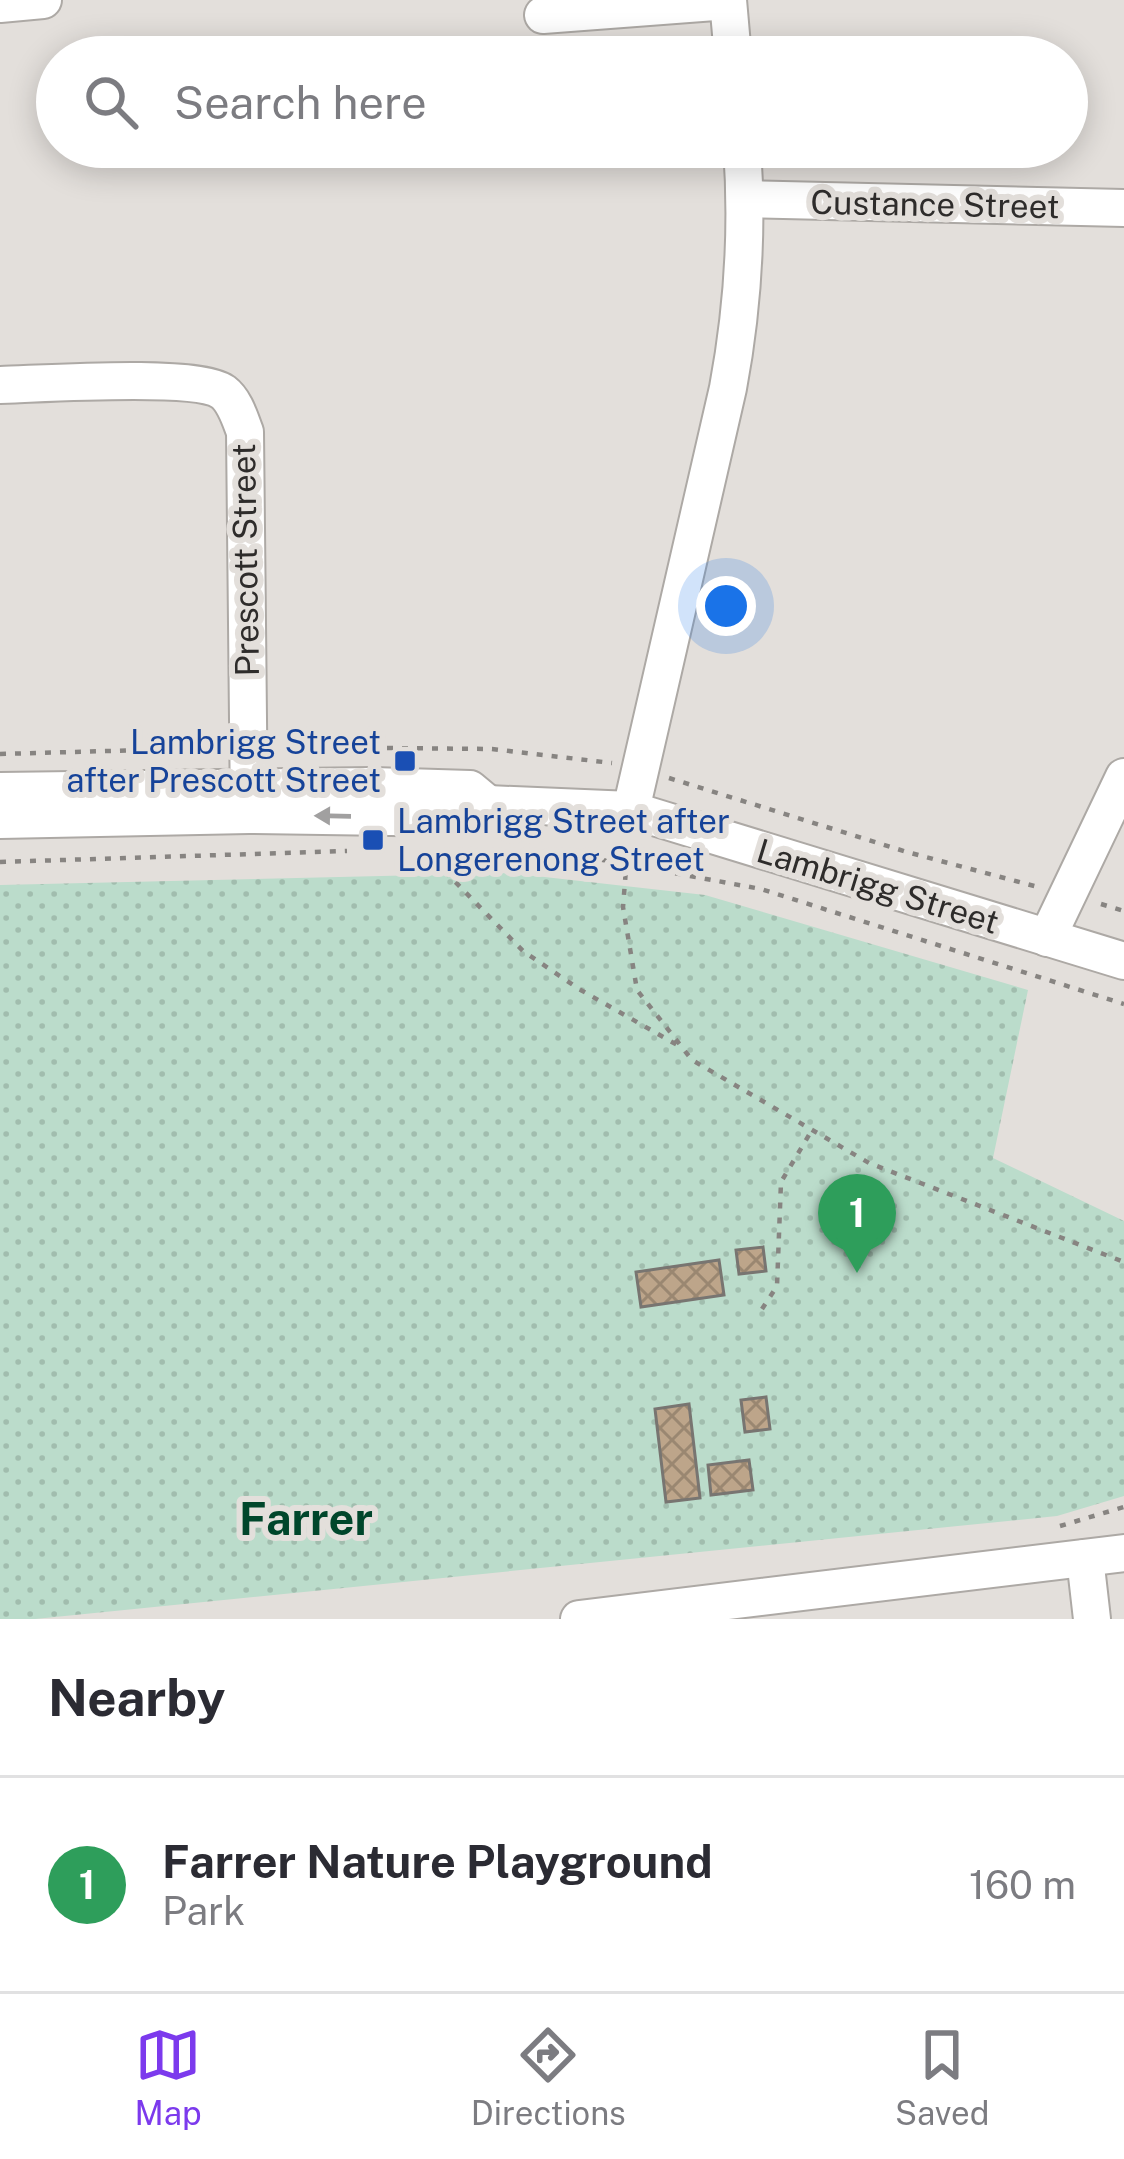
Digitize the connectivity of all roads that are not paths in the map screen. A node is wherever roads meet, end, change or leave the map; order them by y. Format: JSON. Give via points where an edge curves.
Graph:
{"nodes":[{"id":1,"x":43,"y":0,"type":"edge"},
{"id":2,"x":728,"y":1,"type":"edge"},
{"id":3,"x":0,"y":4,"type":"edge"},
{"id":4,"x":543,"y":15,"type":"dead end"},
{"id":5,"x":732,"y":36,"type":"edge"},
{"id":6,"x":744,"y":168,"type":"edge"},
{"id":7,"x":746,"y":199,"type":"junction"},
{"id":8,"x":1124,"y":208,"type":"edge"},
{"id":9,"x":0,"y":385,"type":"edge"},
{"id":10,"x":1124,"y":777,"type":"edge"},
{"id":11,"x":0,"y":791,"type":"edge"},
{"id":12,"x":249,"y":800,"type":"junction"},
{"id":13,"x":631,"y":810,"type":"junction"},
{"id":14,"x":0,"y":820,"type":"edge"},
{"id":15,"x":1047,"y":938,"type":"junction"},
{"id":16,"x":1124,"y":961,"type":"edge"},
{"id":17,"x":1124,"y":1553,"type":"edge"},
{"id":18,"x":1085,"y":1558,"type":"junction"},
{"id":19,"x":579,"y":1619,"type":"edge"},
{"id":20,"x":1092,"y":1619,"type":"edge"}],
"edges":[{"from":1,"to":3,"type":"street"},
{"from":2,"to":4,"type":"street"},
{"from":2,"to":5,"type":"street"},
{"from":6,"to":7,"type":"street"},
{"from":7,"to":8,"type":"street","name":"Custance Street"},
{"from":7,"to":13,"type":"street","via":[[739,330]]},
{"from":9,"to":12,"type":"street","name":"Prescott Street","via":[[182,381],[212,386],[237,411],[245,432]]},
{"from":10,"to":15,"type":"street"},
{"from":11,"to":12,"type":"street","name":"Lambrigg Street"},
{"from":12,"to":13,"type":"street","name":"Lambrigg Street","via":[[470,789],[488,804]]},
{"from":12,"to":14,"type":"street","name":"Lambrigg Street"},
{"from":13,"to":15,"type":"street","name":"Lambrigg Street"},
{"from":15,"to":16,"type":"street","name":"Lambrigg Street"},
{"from":17,"to":18,"type":"street"},
{"from":18,"to":19,"type":"street"},
{"from":18,"to":20,"type":"street"}]}
